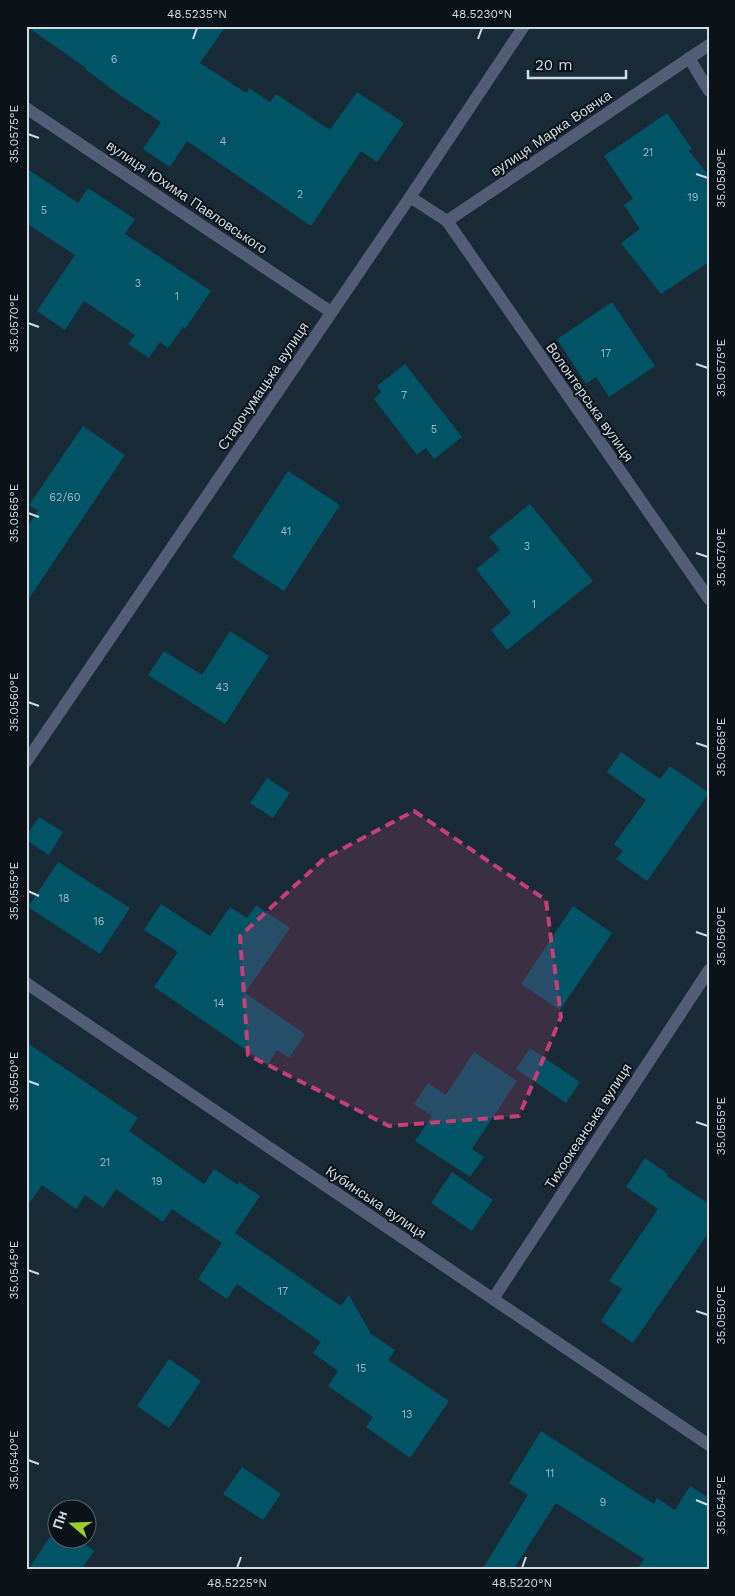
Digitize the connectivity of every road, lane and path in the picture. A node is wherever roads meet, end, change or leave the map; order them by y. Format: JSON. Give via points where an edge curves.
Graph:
{"nodes":[{"id":1,"x":524,"y":26,"type":"edge"},
{"id":2,"x":709,"y":45,"type":"edge"},
{"id":3,"x":689,"y":58,"type":"junction"},
{"id":4,"x":709,"y":91,"type":"edge"},
{"id":5,"x":26,"y":108,"type":"edge"},
{"id":6,"x":410,"y":197,"type":"junction"},
{"id":7,"x":447,"y":221,"type":"junction"},
{"id":8,"x":331,"y":312,"type":"junction"},
{"id":9,"x":709,"y":600,"type":"edge"},
{"id":10,"x":26,"y":762,"type":"edge"},
{"id":11,"x":709,"y":970,"type":"edge"},
{"id":12,"x":26,"y":984,"type":"edge"},
{"id":13,"x":493,"y":1299,"type":"junction"},
{"id":14,"x":709,"y":1445,"type":"edge"}],
"edges":[{"from":1,"to":6,"type":"street","name":"Старочумацька вулиця"},
{"from":2,"to":3,"type":"street","name":"вулиця Марка Вовчка"},
{"from":3,"to":4,"type":"street"},
{"from":3,"to":7,"type":"street","name":"вулиця Марка Вовчка"},
{"from":5,"to":8,"type":"street","name":"вулиця Юхима Павловського"},
{"from":6,"to":7,"type":"street"},
{"from":6,"to":8,"type":"street","name":"Старочумацька вулиця"},
{"from":7,"to":9,"type":"street","name":"Волонтерська вулиця"},
{"from":8,"to":10,"type":"street","name":"Старочумацька вулиця"},
{"from":11,"to":13,"type":"street","name":"Тихоокеанська вулиця"},
{"from":12,"to":13,"type":"street","name":"Кубинська вулиця"},
{"from":13,"to":14,"type":"street","name":"Кубинська вулиця"}]}
